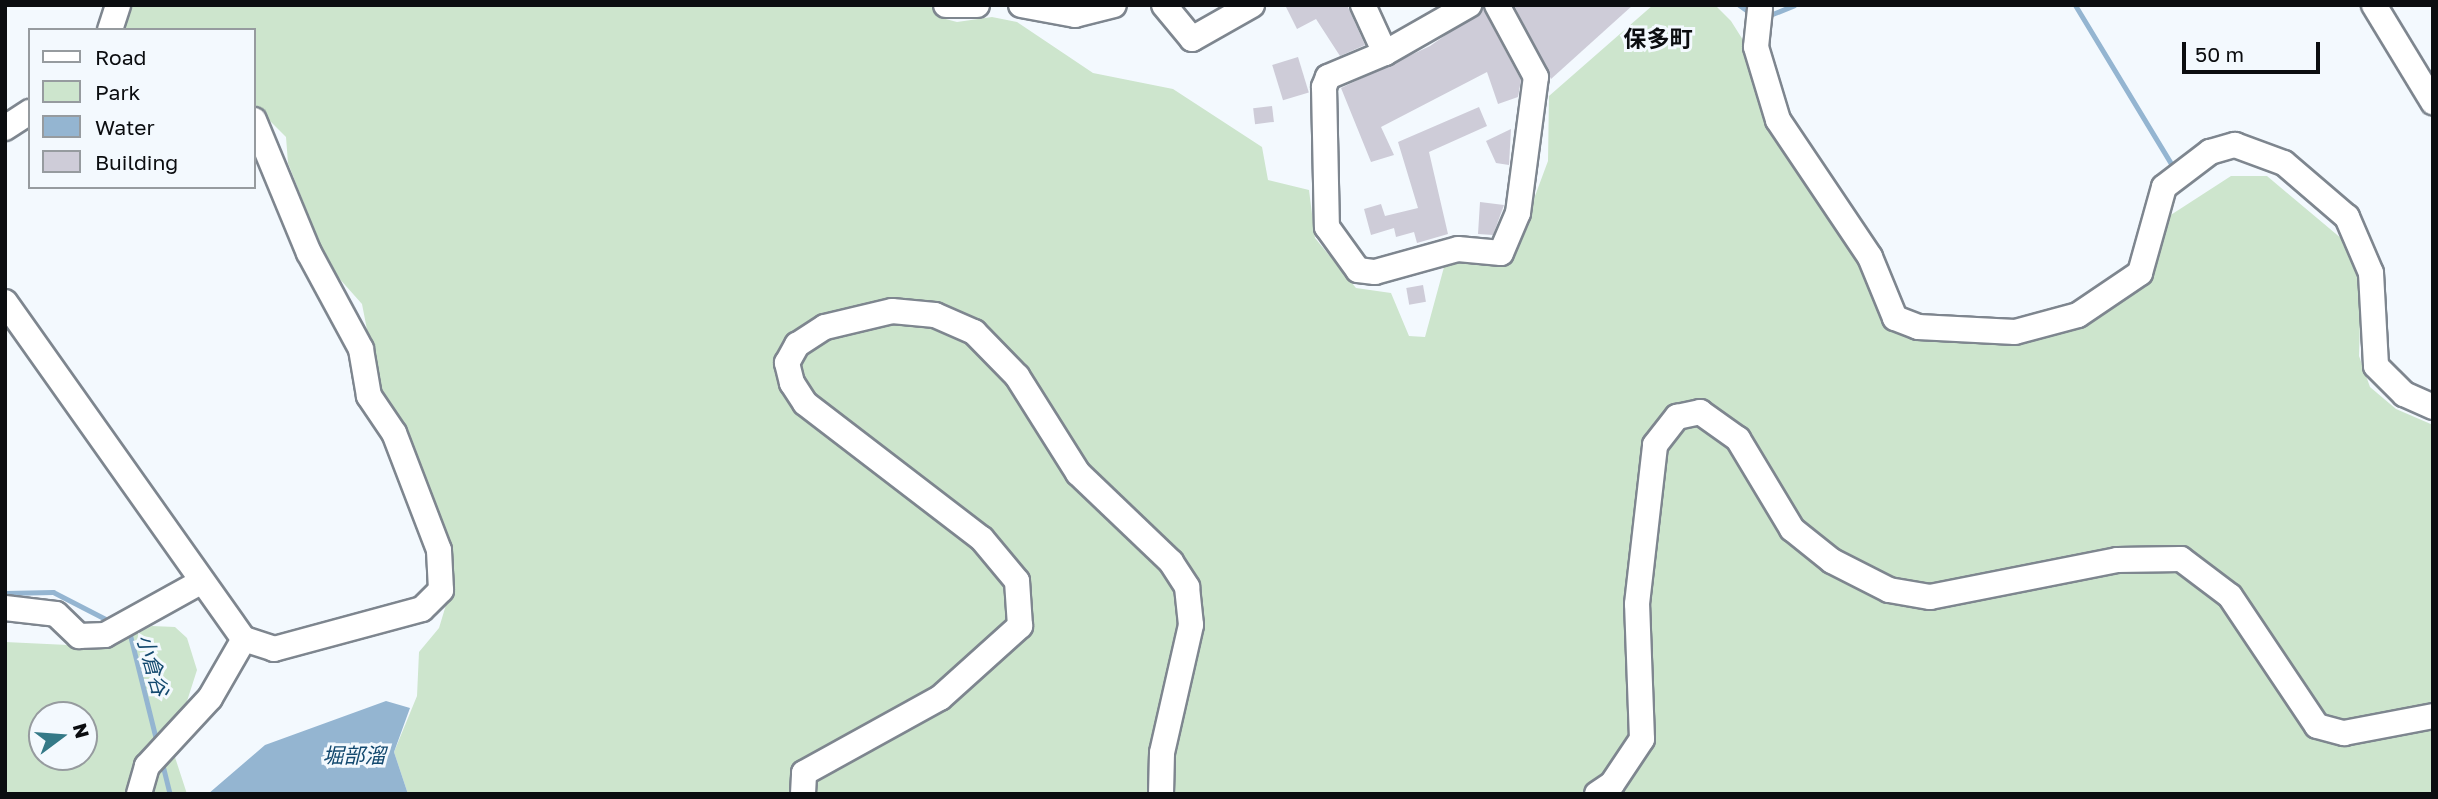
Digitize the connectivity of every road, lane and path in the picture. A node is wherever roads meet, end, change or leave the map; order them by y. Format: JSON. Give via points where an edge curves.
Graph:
{"nodes":[{"id":1,"x":118,"y":5,"type":"edge"},
{"id":2,"x":946,"y":5,"type":"edge"},
{"id":3,"x":977,"y":5,"type":"edge"},
{"id":4,"x":1021,"y":5,"type":"edge"},
{"id":5,"x":1114,"y":5,"type":"edge"},
{"id":6,"x":1164,"y":5,"type":"edge"},
{"id":7,"x":1252,"y":5,"type":"edge"},
{"id":8,"x":1363,"y":5,"type":"edge"},
{"id":9,"x":1469,"y":5,"type":"edge"},
{"id":10,"x":1497,"y":5,"type":"edge"},
{"id":11,"x":2374,"y":5,"type":"edge"},
{"id":12,"x":1760,"y":11,"type":"edge"},
{"id":13,"x":111,"y":28,"type":"edge"},
{"id":14,"x":1385,"y":53,"type":"junction"},
{"id":15,"x":2433,"y":102,"type":"edge"},
{"id":16,"x":28,"y":113,"type":"edge"},
{"id":17,"x":256,"y":125,"type":"edge"},
{"id":18,"x":5,"y":128,"type":"edge"},
{"id":19,"x":5,"y":302,"type":"edge"},
{"id":20,"x":2433,"y":407,"type":"edge"},
{"id":21,"x":199,"y":583,"type":"junction"},
{"id":22,"x":5,"y":608,"type":"edge"},
{"id":23,"x":244,"y":639,"type":"junction"},
{"id":24,"x":2433,"y":716,"type":"edge"},
{"id":25,"x":139,"y":794,"type":"edge"},
{"id":26,"x":803,"y":794,"type":"edge"},
{"id":27,"x":1161,"y":794,"type":"edge"},
{"id":28,"x":1597,"y":794,"type":"edge"}],
"edges":[{"from":1,"to":13,"type":"street"},
{"from":2,"to":3,"type":"street"},
{"from":4,"to":5,"type":"street","via":[[1075,15]]},
{"from":6,"to":7,"type":"street","via":[[1192,39]]},
{"from":8,"to":14,"type":"street"},
{"from":9,"to":14,"type":"street"},
{"from":10,"to":14,"type":"street","via":[[1536,77],[1518,214],[1501,253],[1458,249],[1376,272],[1358,270],[1327,227],[1324,87],[1328,77]]},
{"from":11,"to":15,"type":"street"},
{"from":12,"to":20,"type":"street","via":[[1756,47],[1778,120],[1870,257],[1895,318],[1918,327],[2015,332],[2078,315],[2140,273],[2164,187],[2210,152],[2235,145],[2284,163],[2347,217],[2371,273],[2376,366],[2404,394]]},
{"from":16,"to":18,"type":"street"},
{"from":17,"to":23,"type":"street","via":[[309,253],[361,349],[369,396],[394,433],[439,550],[441,590],[422,609],[274,649]]},
{"from":19,"to":21,"type":"street"},
{"from":21,"to":22,"type":"street","via":[[105,635],[79,636],[56,614]]},
{"from":21,"to":23,"type":"street"},
{"from":23,"to":25,"type":"street","via":[[210,698],[147,766]]},
{"from":24,"to":28,"type":"street","via":[[2344,733],[2317,726],[2230,596],[2181,559],[2118,560],[1930,597],[1889,590],[1832,561],[1792,529],[1738,439],[1700,412],[1677,417],[1655,445],[1637,604],[1642,739],[1612,784]]},
{"from":26,"to":27,"type":"street","via":[[804,773],[823,758],[940,698],[1020,626],[1017,581],[982,539],[805,403],[792,383],[787,363],[797,345],[825,327],[892,311],[935,315],[974,332],[1017,376],[1078,472],[1171,562],[1187,587],[1191,625],[1162,752]]}]}
